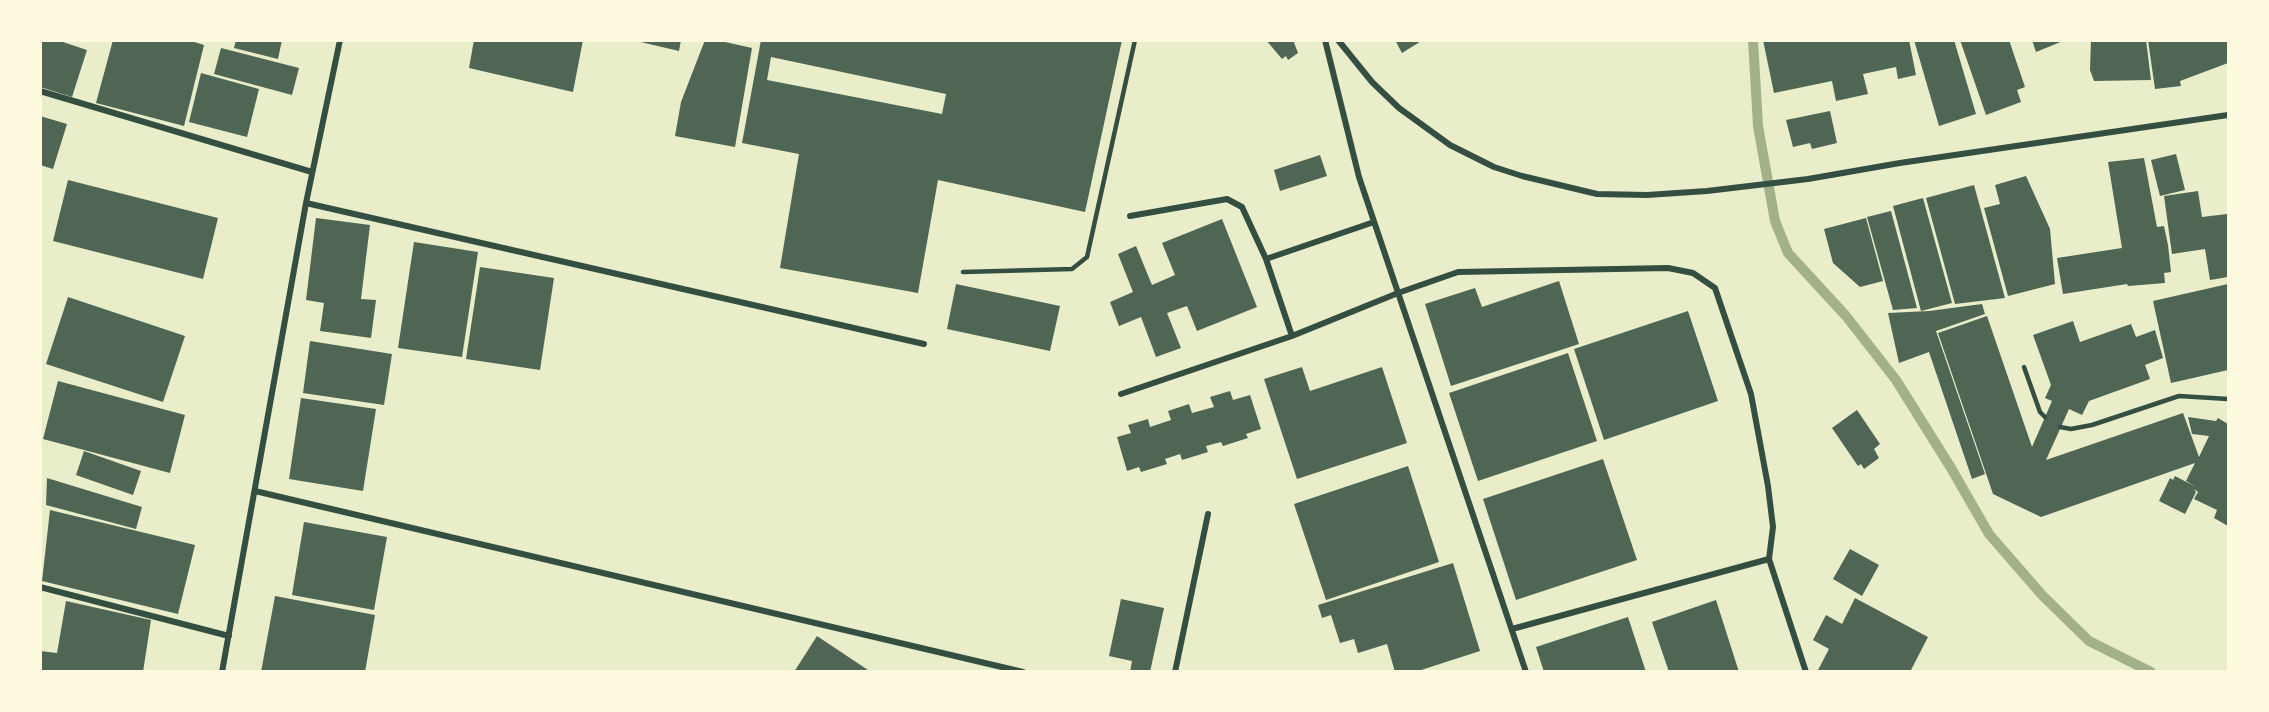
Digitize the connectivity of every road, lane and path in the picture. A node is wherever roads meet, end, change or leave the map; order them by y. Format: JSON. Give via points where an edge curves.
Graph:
{"nodes":[{"id":1,"x":340,"y":40,"type":"edge"},
{"id":2,"x":1135,"y":40,"type":"edge"},
{"id":3,"x":1325,"y":40,"type":"edge"},
{"id":4,"x":1338,"y":40,"type":"edge"},
{"id":5,"x":40,"y":91,"type":"edge"},
{"id":6,"x":2229,"y":115,"type":"edge"},
{"id":7,"x":312,"y":172,"type":"junction"},
{"id":8,"x":306,"y":204,"type":"junction"},
{"id":9,"x":1130,"y":216,"type":"dead end"},
{"id":10,"x":1374,"y":222,"type":"junction"},
{"id":11,"x":1266,"y":259,"type":"junction"},
{"id":12,"x":963,"y":272,"type":"dead end"},
{"id":13,"x":1398,"y":293,"type":"junction"},
{"id":14,"x":1292,"y":336,"type":"junction"},
{"id":15,"x":924,"y":344,"type":"dead end"},
{"id":16,"x":2024,"y":368,"type":"dead end"},
{"id":17,"x":1121,"y":394,"type":"dead end"},
{"id":18,"x":2229,"y":399,"type":"edge"},
{"id":19,"x":2045,"y":417,"type":"dead end"},
{"id":20,"x":2061,"y":427,"type":"dead end"},
{"id":21,"x":255,"y":491,"type":"junction"},
{"id":22,"x":1208,"y":514,"type":"dead end"},
{"id":23,"x":1769,"y":559,"type":"junction"},
{"id":24,"x":40,"y":587,"type":"edge"},
{"id":25,"x":1512,"y":629,"type":"junction"},
{"id":26,"x":229,"y":636,"type":"junction"},
{"id":27,"x":222,"y":672,"type":"edge"},
{"id":28,"x":1023,"y":672,"type":"edge"},
{"id":29,"x":1175,"y":672,"type":"edge"},
{"id":30,"x":1526,"y":672,"type":"edge"},
{"id":31,"x":1806,"y":672,"type":"edge"}],
"edges":[{"from":1,"to":7,"type":"street"},
{"from":2,"to":12,"type":"lane","via":[[1087,257],[1071,269]]},
{"from":3,"to":10,"type":"street"},
{"from":4,"to":6,"type":"street","via":[[1399,108],[1450,145],[1494,166],[1597,195],[1747,187]]},
{"from":5,"to":7,"type":"street"},
{"from":7,"to":8,"type":"street"},
{"from":8,"to":15,"type":"street"},
{"from":8,"to":21,"type":"street"},
{"from":9,"to":11,"type":"street","via":[[1227,199],[1242,207]]},
{"from":10,"to":11,"type":"street"},
{"from":10,"to":13,"type":"street"},
{"from":11,"to":14,"type":"street"},
{"from":13,"to":14,"type":"street"},
{"from":13,"to":23,"type":"street","via":[[1458,272],[1668,268],[1693,273],[1715,288],[1751,394],[1773,528]]},
{"from":13,"to":25,"type":"street"},
{"from":14,"to":17,"type":"street"},
{"from":16,"to":19,"type":"lane"},
{"from":18,"to":20,"type":"lane","via":[[2179,396],[2092,424]]},
{"from":21,"to":26,"type":"street"},
{"from":21,"to":28,"type":"street"},
{"from":22,"to":29,"type":"street"},
{"from":23,"to":25,"type":"street"},
{"from":23,"to":31,"type":"street"},
{"from":24,"to":26,"type":"street"},
{"from":25,"to":30,"type":"street"},
{"from":26,"to":27,"type":"street"}]}
